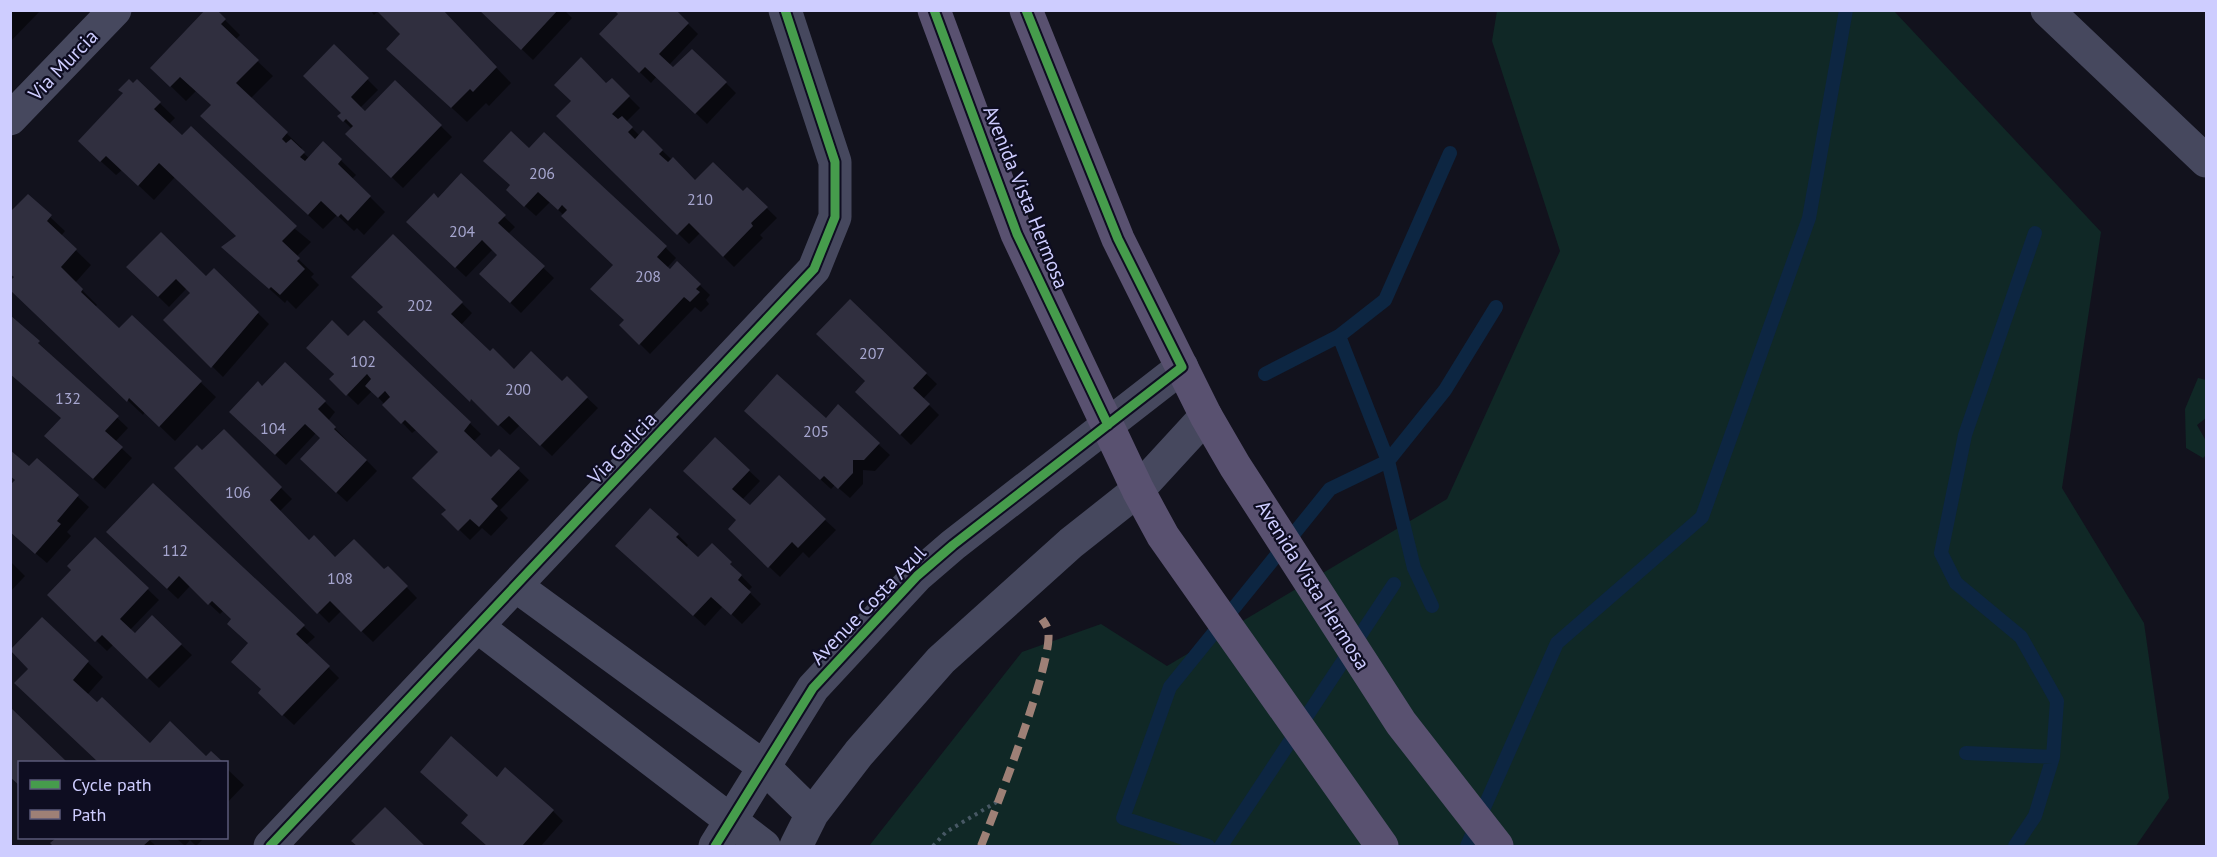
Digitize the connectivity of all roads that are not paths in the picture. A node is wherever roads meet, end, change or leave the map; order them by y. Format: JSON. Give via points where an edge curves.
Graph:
{"nodes":[{"id":1,"x":116,"y":10,"type":"edge"},
{"id":2,"x":785,"y":10,"type":"edge"},
{"id":3,"x":934,"y":10,"type":"edge"},
{"id":4,"x":1026,"y":10,"type":"edge"},
{"id":5,"x":2047,"y":10,"type":"edge"},
{"id":6,"x":10,"y":119,"type":"edge"},
{"id":7,"x":2206,"y":161,"type":"edge"},
{"id":8,"x":1182,"y":367,"type":"junction"},
{"id":9,"x":1206,"y":416,"type":"junction"},
{"id":10,"x":1108,"y":425,"type":"junction"},
{"id":11,"x":1138,"y":490,"type":"junction"},
{"id":12,"x":516,"y":586,"type":"junction"},
{"id":13,"x":478,"y":627,"type":"junction"},
{"id":14,"x":764,"y":767,"type":"junction"},
{"id":15,"x":812,"y":814,"type":"junction"},
{"id":16,"x":722,"y":833,"type":"edge"},
{"id":17,"x":270,"y":846,"type":"edge"},
{"id":18,"x":764,"y":846,"type":"edge"},
{"id":19,"x":796,"y":846,"type":"edge"},
{"id":20,"x":1382,"y":846,"type":"edge"},
{"id":21,"x":1497,"y":846,"type":"edge"}],
"edges":[{"from":1,"to":6,"type":"street","name":"Via Murcia"},
{"from":2,"to":12,"type":"street","name":"Via Galicia","via":[[835,162],[835,217],[814,269]]},
{"from":3,"to":10,"type":"main road","name":"Avenida Vista Hermosa","via":[[1017,234]]},
{"from":4,"to":8,"type":"main road","name":"Avenida Vista Hermosa","via":[[1118,239]]},
{"from":5,"to":7,"type":"street"},
{"from":8,"to":9,"type":"main road","name":"Avenida Vista Hermosa"},
{"from":8,"to":10,"type":"street","name":"Avenue Costa Azul"},
{"from":9,"to":11,"type":"street"},
{"from":9,"to":21,"type":"main road","name":"Avenida Vista Hermosa","via":[[1401,723]]},
{"from":10,"to":11,"type":"main road","name":"Avenida Vista Hermosa"},
{"from":10,"to":14,"type":"street","name":"Avenue Costa Azul","via":[[916,576],[813,688]]},
{"from":11,"to":15,"type":"street","via":[[1071,543],[941,660],[859,753]]},
{"from":11,"to":20,"type":"main road","name":"Avenida Vista Hermosa","via":[[1163,536]]},
{"from":12,"to":13,"type":"street","name":"Via Galicia"},
{"from":12,"to":14,"type":"street"},
{"from":13,"to":16,"type":"street"},
{"from":13,"to":17,"type":"street","name":"Via Galicia"},
{"from":14,"to":15,"type":"street"},
{"from":14,"to":16,"type":"street","name":"Avenue Costa Azul"},
{"from":15,"to":19,"type":"street"},
{"from":16,"to":18,"type":"street"}]}
